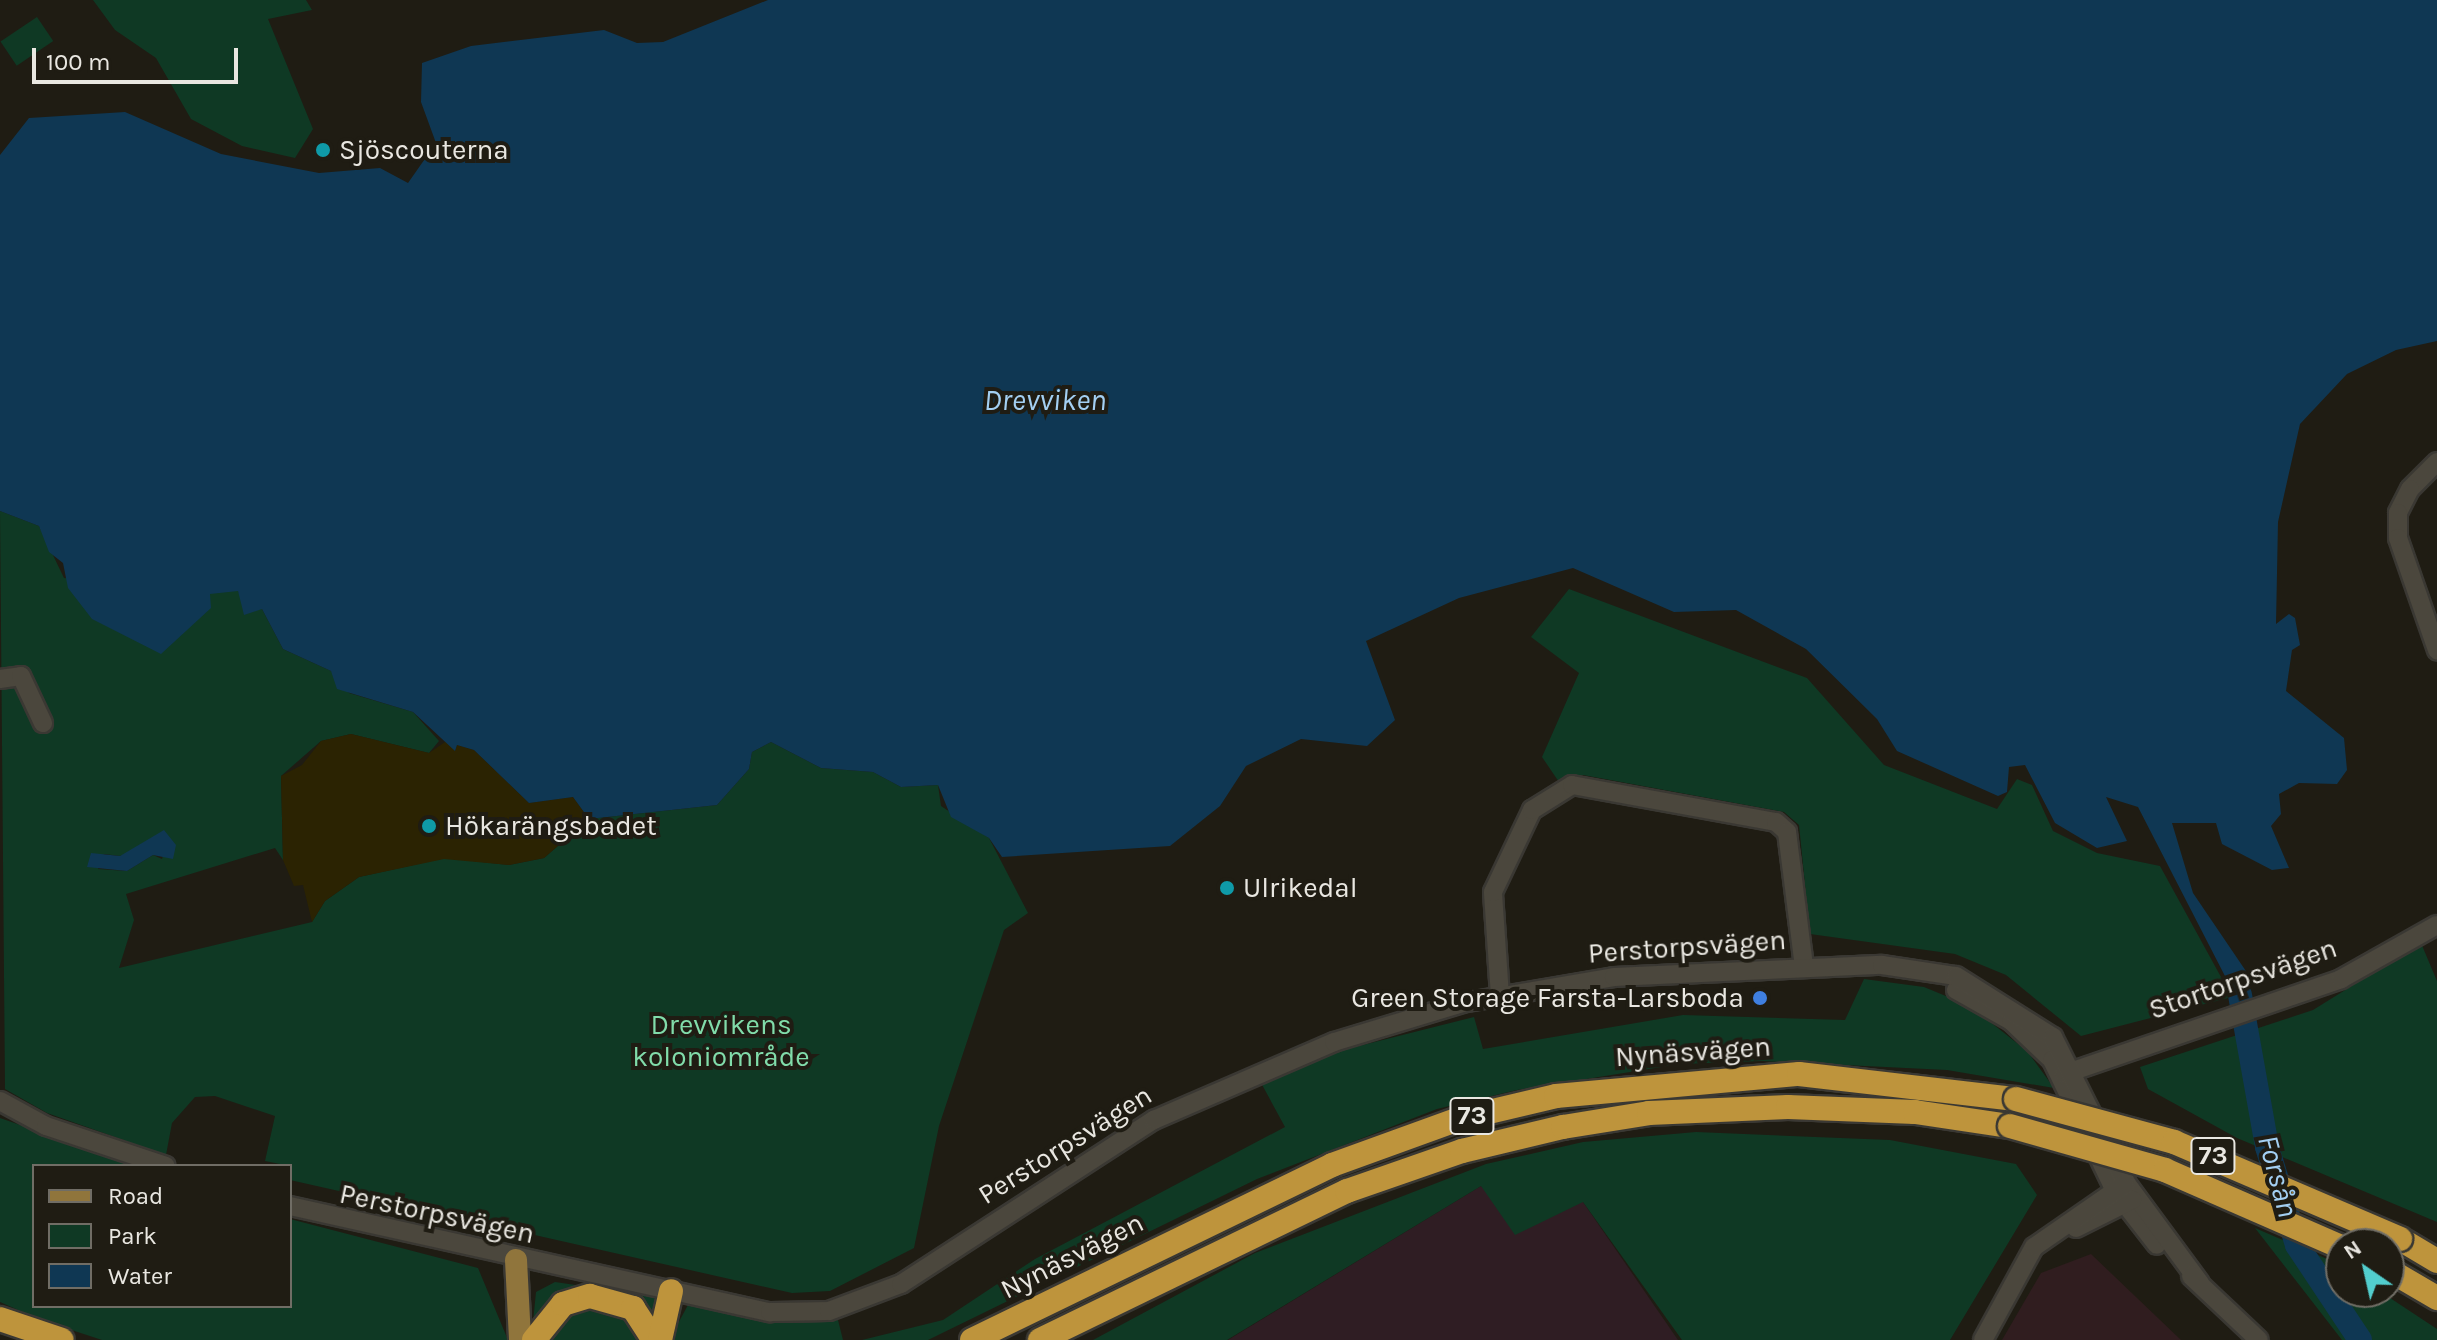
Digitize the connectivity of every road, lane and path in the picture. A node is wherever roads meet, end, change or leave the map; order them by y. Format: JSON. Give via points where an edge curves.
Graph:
{"nodes":[{"id":1,"x":2437,"y":462,"type":"edge"},
{"id":2,"x":2437,"y":650,"type":"edge"},
{"id":3,"x":0,"y":679,"type":"edge"},
{"id":4,"x":43,"y":723,"type":"dead end"},
{"id":5,"x":2437,"y":925,"type":"edge"},
{"id":6,"x":1804,"y":966,"type":"junction"},
{"id":7,"x":1500,"y":996,"type":"junction"},
{"id":8,"x":2068,"y":1072,"type":"junction"},
{"id":9,"x":0,"y":1101,"type":"edge"},
{"id":10,"x":160,"y":1164,"type":"edge"},
{"id":11,"x":2125,"y":1194,"type":"junction"},
{"id":12,"x":292,"y":1206,"type":"edge"},
{"id":13,"x":2325,"y":1240,"type":"edge"},
{"id":14,"x":521,"y":1261,"type":"junction"},
{"id":15,"x":2437,"y":1261,"type":"edge"},
{"id":16,"x":2405,"y":1279,"type":"edge"},
{"id":17,"x":671,"y":1291,"type":"junction"},
{"id":18,"x":2437,"y":1298,"type":"edge"},
{"id":19,"x":0,"y":1319,"type":"edge"},
{"id":20,"x":62,"y":1340,"type":"edge"},
{"id":21,"x":520,"y":1340,"type":"edge"},
{"id":22,"x":532,"y":1340,"type":"edge"},
{"id":23,"x":657,"y":1340,"type":"edge"},
{"id":24,"x":972,"y":1340,"type":"edge"},
{"id":25,"x":1040,"y":1340,"type":"edge"},
{"id":26,"x":1983,"y":1340,"type":"edge"},
{"id":27,"x":2259,"y":1340,"type":"edge"}],
"edges":[{"from":1,"to":2,"type":"street","via":[[2410,489],[2398,513],[2398,538]]},
{"from":3,"to":4,"type":"street","via":[[21,676]]},
{"from":5,"to":8,"type":"street","name":"Stortorpsvägen","via":[[2296,996]]},
{"from":6,"to":7,"type":"street","name":"Perstorpsvägen","via":[[1699,968]]},
{"from":6,"to":7,"type":"street","via":[[1787,832],[1776,822],[1572,785],[1532,810],[1493,892]]},
{"from":6,"to":8,"type":"street","name":"Perstorpsvägen","via":[[1882,965],[1974,998]]},
{"from":7,"to":17,"type":"street","name":"Perstorpsvägen","via":[[1398,1021],[1247,1075],[1154,1120],[866,1300],[829,1311],[770,1312]]},
{"from":8,"to":11,"type":"street","name":"Perstorpsvägen"},
{"from":9,"to":10,"type":"street","via":[[46,1126]]},
{"from":11,"to":26,"type":"street","via":[[2061,1237],[2018,1280]]},
{"from":11,"to":27,"type":"street","name":"Perstorpsvägen","via":[[2200,1283]]},
{"from":12,"to":14,"type":"street","name":"Perstorpsvägen"},
{"from":13,"to":25,"type":"highway","name":"Nynäsvägen","number":"73","bridge":true,"via":[[2165,1170],[2010,1126],[1915,1112],[1788,1107],[1649,1113],[1462,1151],[1347,1191]]},
{"from":14,"to":17,"type":"street","name":"Perstorpsvägen"},
{"from":14,"to":21,"type":"main road"},
{"from":14,"to":22,"type":"main road"},
{"from":15,"to":24,"type":"highway","name":"Nynäsvägen","number":"73","bridge":true,"via":[[2400,1239],[2174,1142],[2016,1099],[1799,1074],[1556,1096],[1459,1119],[1332,1165]]},
{"from":16,"to":18,"type":"highway"},
{"from":17,"to":23,"type":"highway"},
{"from":19,"to":20,"type":"highway"},
{"from":22,"to":23,"type":"highway","via":[[563,1304],[590,1296],[633,1308]]}]}
